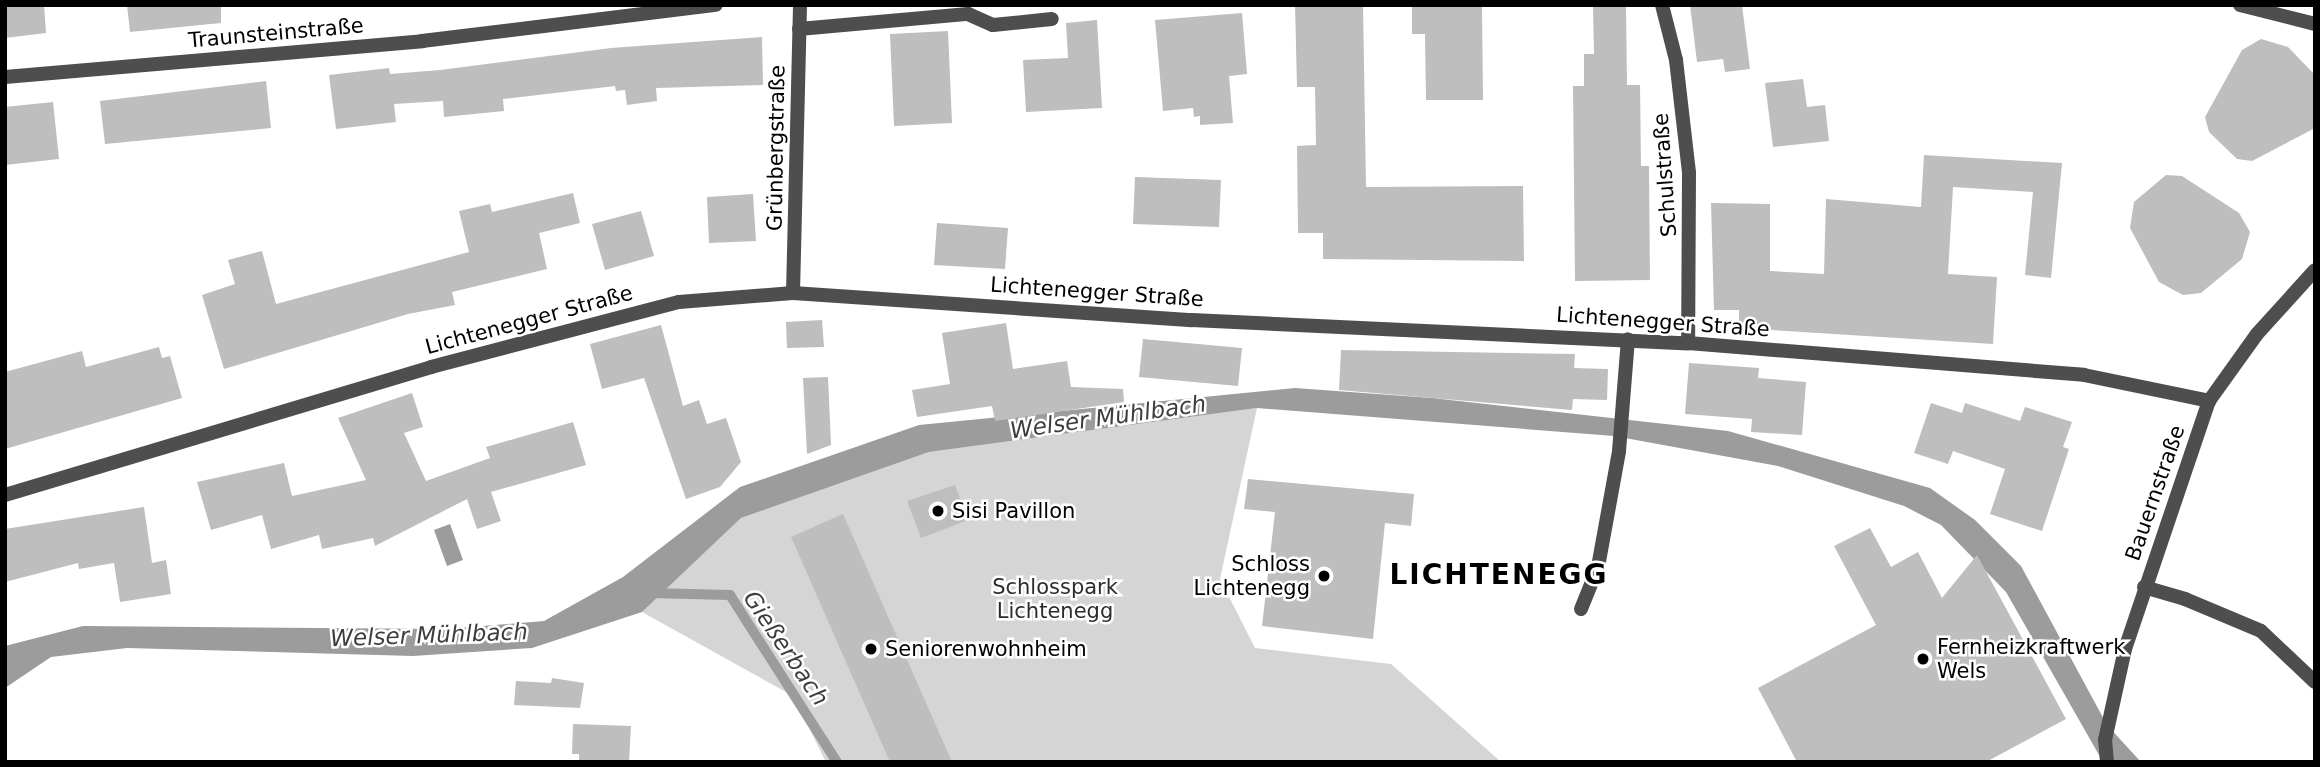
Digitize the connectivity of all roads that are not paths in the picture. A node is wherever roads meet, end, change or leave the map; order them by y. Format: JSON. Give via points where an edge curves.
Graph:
{"nodes":[{"id":1,"x":716,"y":5,"type":"edge"},
{"id":2,"x":800,"y":5,"type":"edge"},
{"id":3,"x":1662,"y":5,"type":"edge"},
{"id":4,"x":2239,"y":5,"type":"edge"},
{"id":5,"x":1052,"y":19,"type":"dead end"},
{"id":6,"x":2315,"y":24,"type":"edge"},
{"id":7,"x":799,"y":29,"type":"junction"},
{"id":8,"x":5,"y":78,"type":"edge"},
{"id":9,"x":2315,"y":270,"type":"edge"},
{"id":10,"x":793,"y":293,"type":"junction"},
{"id":11,"x":1628,"y":339,"type":"junction"},
{"id":12,"x":1688,"y":343,"type":"junction"},
{"id":13,"x":2209,"y":401,"type":"junction"},
{"id":14,"x":5,"y":495,"type":"edge"},
{"id":15,"x":2144,"y":587,"type":"junction"},
{"id":16,"x":1581,"y":609,"type":"dead end"},
{"id":17,"x":2315,"y":682,"type":"edge"},
{"id":18,"x":2107,"y":762,"type":"edge"}],
"edges":[{"from":1,"to":8,"type":"street","name":"Traunsteinstraße","via":[[422,41]]},
{"from":2,"to":7,"type":"street","name":"Grünbergstraße"},
{"from":3,"to":12,"type":"street","name":"Schulstraße","via":[[1675,60],[1689,173]]},
{"from":4,"to":6,"type":"street"},
{"from":5,"to":7,"type":"street","via":[[993,25],[968,14]]},
{"from":7,"to":10,"type":"street","name":"Grünbergstraße"},
{"from":9,"to":13,"type":"street","name":"Bauernstraße","via":[[2257,334]]},
{"from":10,"to":11,"type":"street","name":"Lichtenegger Straße","via":[[1192,320]]},
{"from":10,"to":14,"type":"street","name":"Lichtenegger Straße","via":[[679,302],[431,367]]},
{"from":11,"to":12,"type":"street","name":"Lichtenegger Straße"},
{"from":11,"to":16,"type":"street","via":[[1619,451],[1598,567]]},
{"from":12,"to":13,"type":"street","name":"Lichtenegger Straße","via":[[2084,375]]},
{"from":13,"to":15,"type":"street","name":"Bauernstraße"},
{"from":15,"to":17,"type":"street","via":[[2261,631]]},
{"from":15,"to":18,"type":"street","name":"Bauernstraße","via":[[2105,740]]}]}
